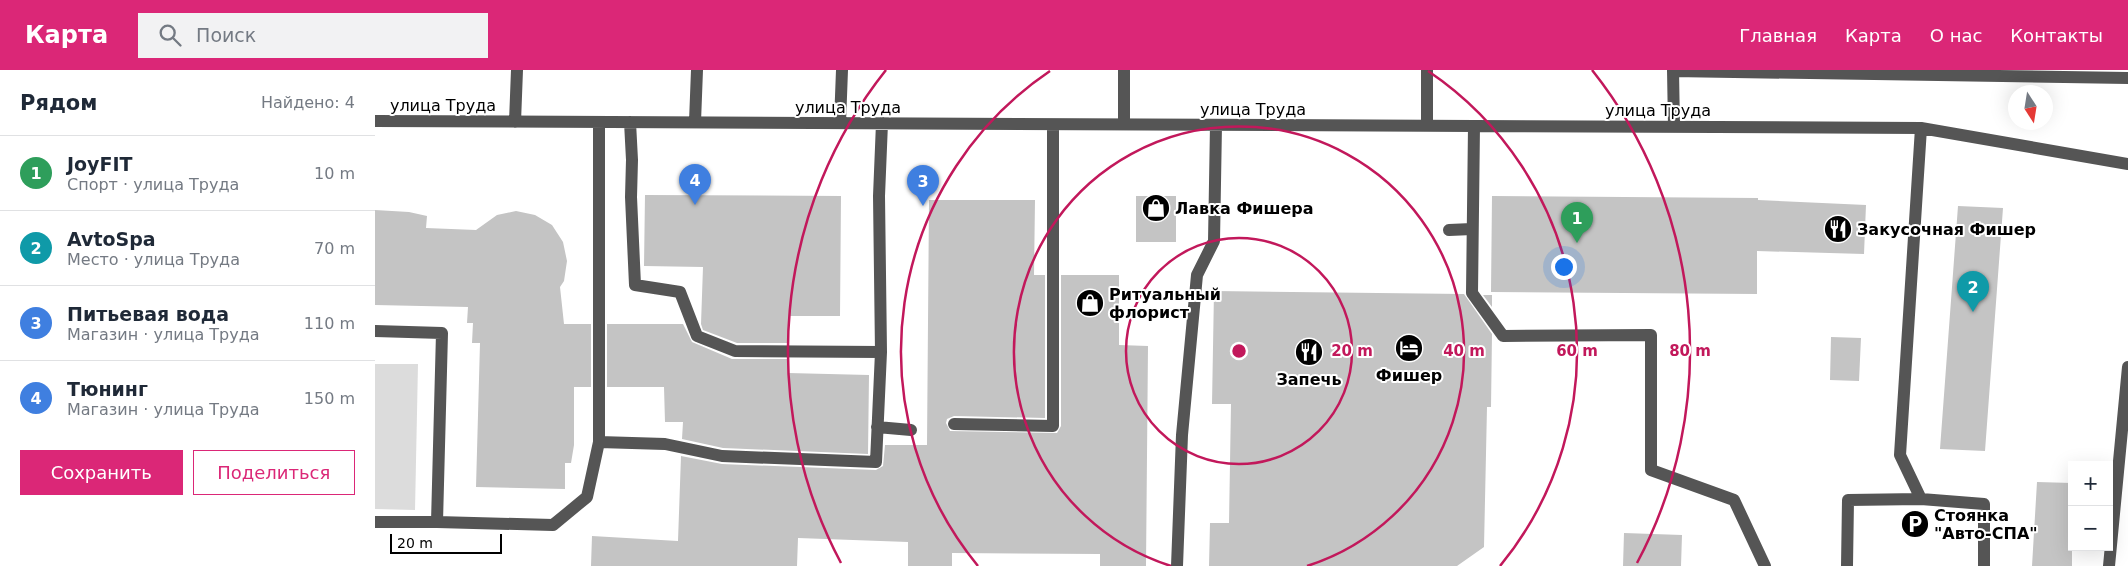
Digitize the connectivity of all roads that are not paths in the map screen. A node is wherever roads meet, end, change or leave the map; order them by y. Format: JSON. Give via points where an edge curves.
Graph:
{"nodes":[{"id":1,"x":517,"y":70,"type":"edge"},
{"id":2,"x":697,"y":70,"type":"edge"},
{"id":3,"x":842,"y":70,"type":"edge"},
{"id":4,"x":1124,"y":70,"type":"edge"},
{"id":5,"x":1427,"y":70,"type":"edge"},
{"id":6,"x":1673,"y":71,"type":"edge"},
{"id":7,"x":1779,"y":71,"type":"edge"},
{"id":8,"x":1926,"y":72,"type":"edge"},
{"id":9,"x":2064,"y":74,"type":"edge"},
{"id":10,"x":2128,"y":78,"type":"edge"},
{"id":11,"x":375,"y":121,"type":"edge"},
{"id":12,"x":515,"y":122,"type":"junction"},
{"id":13,"x":599,"y":122,"type":"junction"},
{"id":14,"x":630,"y":122,"type":"junction"},
{"id":15,"x":695,"y":122,"type":"junction"},
{"id":16,"x":840,"y":123,"type":"junction"},
{"id":17,"x":882,"y":123,"type":"junction"},
{"id":18,"x":1124,"y":124,"type":"junction"},
{"id":19,"x":1053,"y":125,"type":"junction"},
{"id":20,"x":1216,"y":125,"type":"junction"},
{"id":21,"x":1427,"y":125,"type":"junction"},
{"id":22,"x":1474,"y":126,"type":"junction"},
{"id":23,"x":1674,"y":127,"type":"junction"},
{"id":24,"x":1921,"y":128,"type":"junction"},
{"id":25,"x":2128,"y":164,"type":"edge"},
{"id":26,"x":1473,"y":229,"type":"junction"},
{"id":27,"x":1449,"y":230,"type":"dead end"},
{"id":28,"x":375,"y":331,"type":"edge"},
{"id":29,"x":881,"y":352,"type":"junction"},
{"id":30,"x":2128,"y":367,"type":"edge"},
{"id":31,"x":954,"y":424,"type":"dead end"},
{"id":32,"x":877,"y":428,"type":"junction"},
{"id":33,"x":911,"y":430,"type":"dead end"},
{"id":34,"x":599,"y":442,"type":"junction"},
{"id":35,"x":1921,"y":499,"type":"junction"},
{"id":36,"x":375,"y":522,"type":"edge"},
{"id":37,"x":437,"y":522,"type":"junction"},
{"id":38,"x":1177,"y":566,"type":"edge"},
{"id":39,"x":1765,"y":566,"type":"edge"},
{"id":40,"x":1847,"y":566,"type":"edge"},
{"id":41,"x":1984,"y":566,"type":"edge"},
{"id":42,"x":2109,"y":566,"type":"edge"}],
"edges":[{"from":1,"to":12,"type":"street"},
{"from":2,"to":15,"type":"street"},
{"from":3,"to":16,"type":"street"},
{"from":4,"to":18,"type":"street"},
{"from":5,"to":21,"type":"street"},
{"from":6,"to":7,"type":"street"},
{"from":6,"to":23,"type":"street"},
{"from":7,"to":8,"type":"street"},
{"from":8,"to":9,"type":"street"},
{"from":9,"to":10,"type":"street"},
{"from":11,"to":12,"type":"street","name":"улица Труда"},
{"from":12,"to":13,"type":"street","name":"улица Труда"},
{"from":13,"to":14,"type":"street","name":"улица Труда"},
{"from":13,"to":34,"type":"street"},
{"from":14,"to":15,"type":"street","name":"улица Труда"},
{"from":14,"to":29,"type":"street","via":[[635,285],[680,292],[697,336],[735,351]]},
{"from":15,"to":16,"type":"street","name":"улица Труда"},
{"from":16,"to":17,"type":"street","name":"улица Труда"},
{"from":17,"to":19,"type":"street","name":"улица Труда"},
{"from":17,"to":29,"type":"street","via":[[879,196]]},
{"from":18,"to":19,"type":"street","name":"улица Труда"},
{"from":18,"to":20,"type":"street","name":"улица Труда"},
{"from":19,"to":31,"type":"street","via":[[1053,426]]},
{"from":20,"to":21,"type":"street","name":"улица Труда"},
{"from":20,"to":38,"type":"street","via":[[1213,241],[1197,275],[1182,435]]},
{"from":21,"to":22,"type":"street","name":"улица Труда"},
{"from":22,"to":23,"type":"street","name":"улица Труда"},
{"from":22,"to":26,"type":"street"},
{"from":23,"to":24,"type":"street","name":"улица Труда"},
{"from":24,"to":25,"type":"street","name":"улица Труда"},
{"from":24,"to":35,"type":"street","via":[[1900,455]]},
{"from":26,"to":27,"type":"street"},
{"from":26,"to":39,"type":"street","via":[[1472,293],[1503,336],[1651,335],[1651,470],[1734,500]]},
{"from":28,"to":37,"type":"street","via":[[442,333]]},
{"from":29,"to":32,"type":"street"},
{"from":30,"to":42,"type":"street"},
{"from":32,"to":33,"type":"street"},
{"from":32,"to":34,"type":"street","via":[[876,462],[722,456],[665,444]]},
{"from":34,"to":37,"type":"street","via":[[587,497],[553,525]]},
{"from":35,"to":40,"type":"street","via":[[1848,500]]},
{"from":35,"to":41,"type":"street","via":[[1984,504]]},
{"from":36,"to":37,"type":"street"}]}
